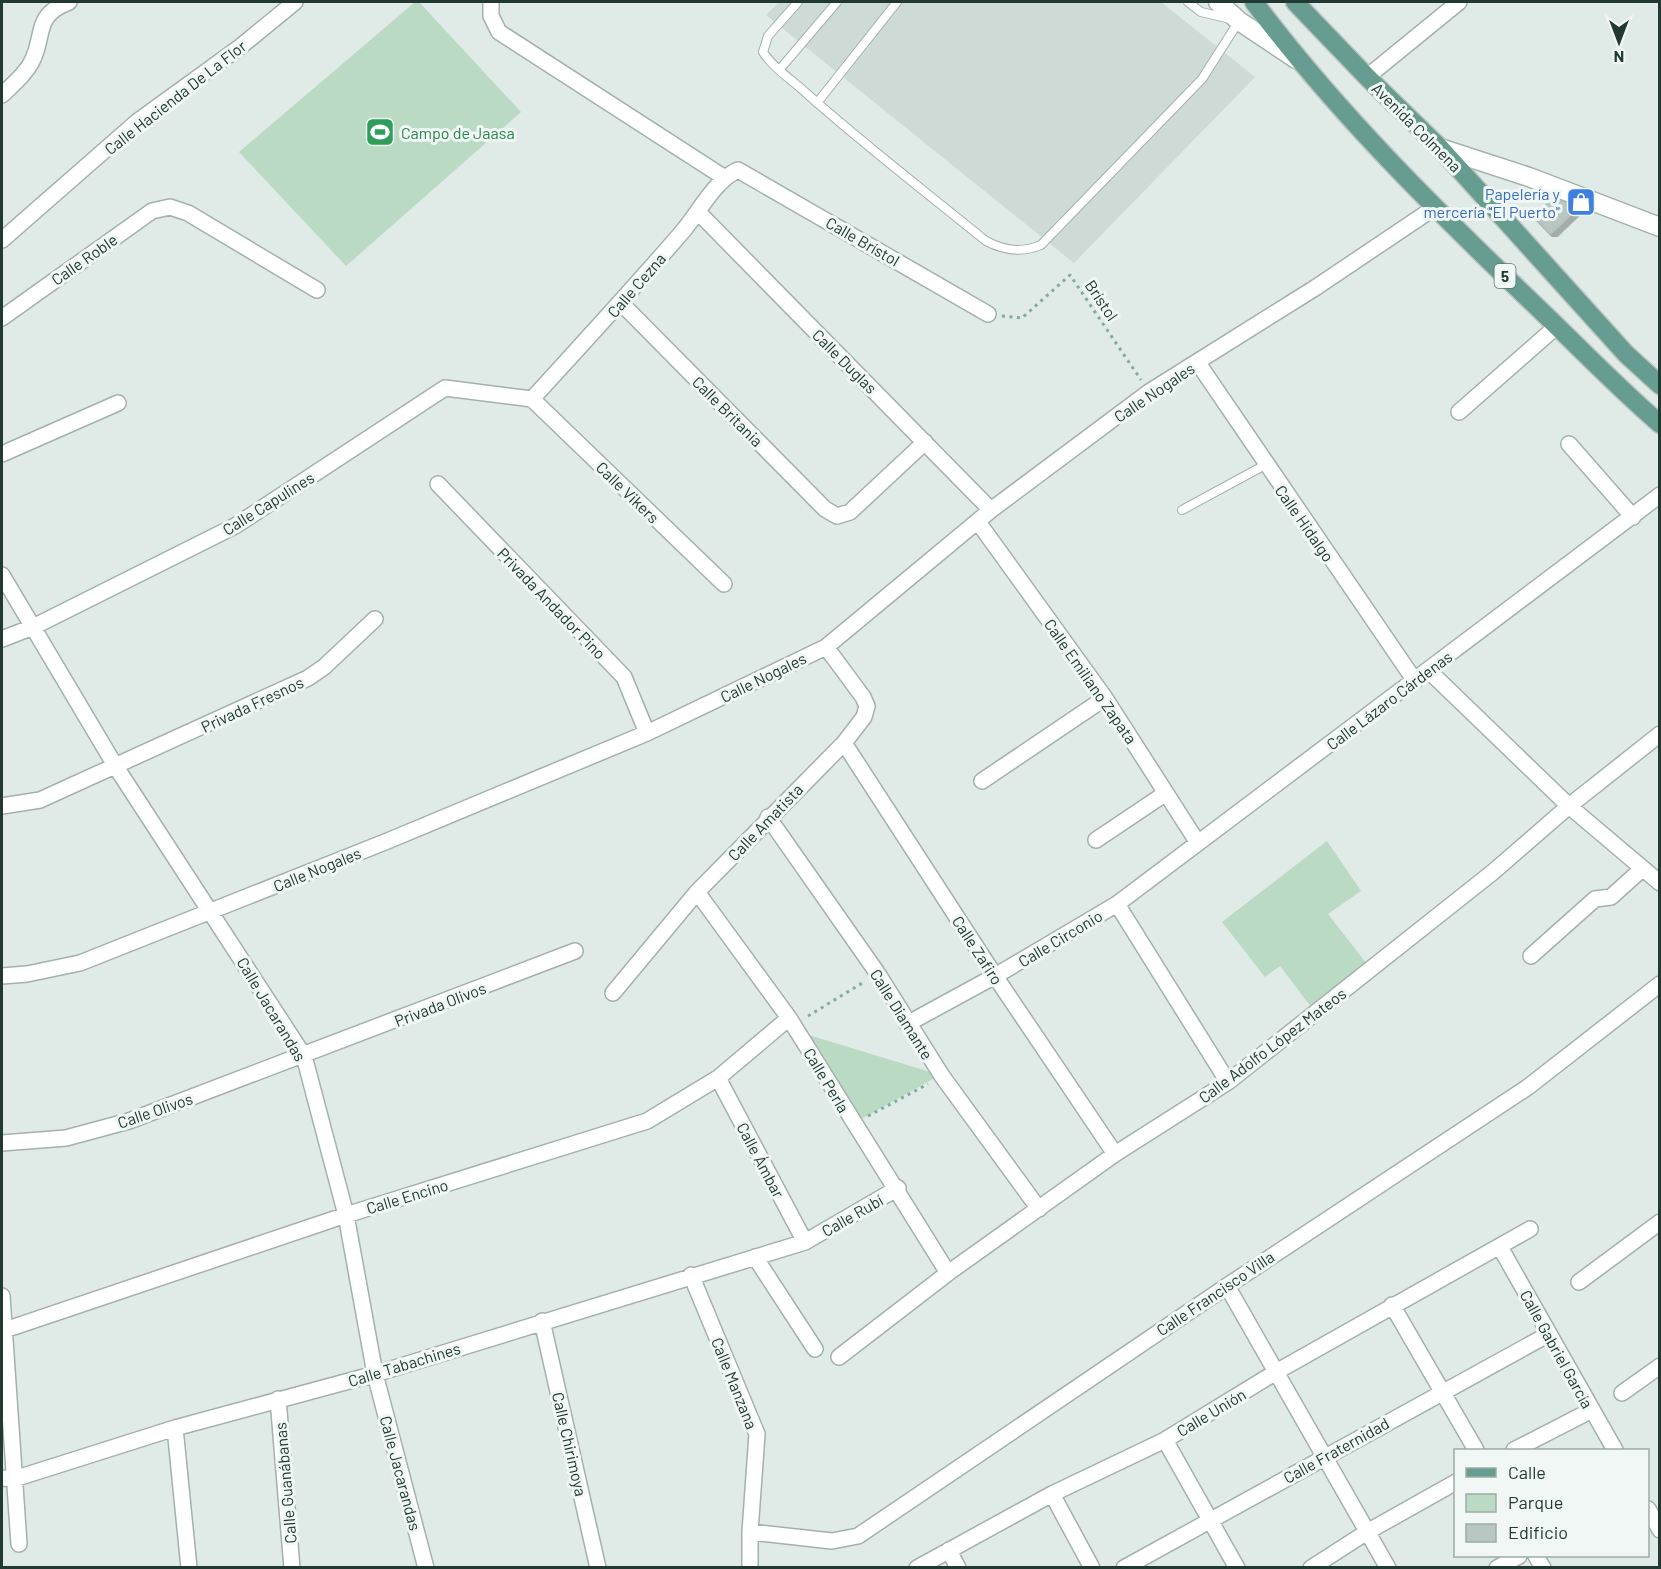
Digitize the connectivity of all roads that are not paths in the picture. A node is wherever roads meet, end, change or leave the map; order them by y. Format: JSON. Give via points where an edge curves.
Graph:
{"nodes":[{"id":1,"x":69,"y":2,"type":"edge"},
{"id":2,"x":296,"y":2,"type":"edge"},
{"id":3,"x":491,"y":2,"type":"edge"},
{"id":4,"x":798,"y":2,"type":"edge"},
{"id":5,"x":837,"y":2,"type":"edge"},
{"id":6,"x":897,"y":2,"type":"edge"},
{"id":7,"x":1188,"y":2,"type":"edge"},
{"id":8,"x":1218,"y":2,"type":"edge"},
{"id":9,"x":1231,"y":2,"type":"edge"},
{"id":10,"x":1254,"y":2,"type":"edge"},
{"id":11,"x":1295,"y":2,"type":"edge"},
{"id":12,"x":1459,"y":2,"type":"edge"},
{"id":13,"x":1239,"y":21,"type":"junction"},
{"id":14,"x":1296,"y":59,"type":"junction"},
{"id":15,"x":780,"y":69,"type":"junction"},
{"id":16,"x":1367,"y":77,"type":"junction"},
{"id":17,"x":2,"y":95,"type":"edge"},
{"id":18,"x":817,"y":103,"type":"junction"},
{"id":19,"x":1440,"y":148,"type":"junction"},
{"id":20,"x":731,"y":174,"type":"junction"},
{"id":21,"x":1434,"y":208,"type":"junction"},
{"id":22,"x":699,"y":213,"type":"junction"},
{"id":23,"x":1659,"y":227,"type":"edge"},
{"id":24,"x":2,"y":240,"type":"edge"},
{"id":25,"x":317,"y":290,"type":"dead end"},
{"id":26,"x":621,"y":303,"type":"junction"},
{"id":27,"x":988,"y":314,"type":"road end"},
{"id":28,"x":2,"y":318,"type":"edge"},
{"id":29,"x":1557,"y":326,"type":"junction"},
{"id":30,"x":1198,"y":363,"type":"junction"},
{"id":31,"x":1659,"y":385,"type":"edge"},
{"id":32,"x":532,"y":399,"type":"junction"},
{"id":33,"x":118,"y":403,"type":"dead end"},
{"id":34,"x":1459,"y":412,"type":"dead end"},
{"id":35,"x":1659,"y":424,"type":"edge"},
{"id":36,"x":925,"y":442,"type":"junction"},
{"id":37,"x":1569,"y":444,"type":"dead end"},
{"id":38,"x":2,"y":454,"type":"edge"},
{"id":39,"x":1265,"y":465,"type":"junction"},
{"id":40,"x":438,"y":484,"type":"dead end"},
{"id":41,"x":1659,"y":495,"type":"edge"},
{"id":42,"x":991,"y":510,"type":"junction"},
{"id":43,"x":1182,"y":510,"type":"dead end"},
{"id":44,"x":1633,"y":517,"type":"junction"},
{"id":45,"x":978,"y":522,"type":"junction"},
{"id":46,"x":2,"y":575,"type":"edge"},
{"id":47,"x":724,"y":585,"type":"dead end"},
{"id":48,"x":375,"y":620,"type":"dead end"},
{"id":49,"x":33,"y":627,"type":"junction"},
{"id":50,"x":2,"y":639,"type":"edge"},
{"id":51,"x":826,"y":647,"type":"junction"},
{"id":52,"x":1429,"y":671,"type":"junction"},
{"id":53,"x":1415,"y":681,"type":"junction"},
{"id":54,"x":1105,"y":698,"type":"junction"},
{"id":55,"x":647,"y":733,"type":"junction"},
{"id":56,"x":1659,"y":734,"type":"edge"},
{"id":57,"x":844,"y":743,"type":"junction"},
{"id":58,"x":116,"y":767,"type":"junction"},
{"id":59,"x":982,"y":781,"type":"dead end"},
{"id":60,"x":1166,"y":793,"type":"junction"},
{"id":61,"x":2,"y":806,"type":"edge"},
{"id":62,"x":1569,"y":806,"type":"junction"},
{"id":63,"x":768,"y":817,"type":"junction"},
{"id":64,"x":1096,"y":840,"type":"dead end"},
{"id":65,"x":1198,"y":843,"type":"junction"},
{"id":66,"x":1642,"y":869,"type":"junction"},
{"id":67,"x":1659,"y":883,"type":"edge"},
{"id":68,"x":697,"y":892,"type":"junction"},
{"id":69,"x":1117,"y":904,"type":"junction"},
{"id":70,"x":211,"y":911,"type":"junction"},
{"id":71,"x":575,"y":951,"type":"dead end"},
{"id":72,"x":1531,"y":956,"type":"dead end"},
{"id":73,"x":2,"y":976,"type":"edge"},
{"id":74,"x":995,"y":976,"type":"junction"},
{"id":75,"x":1659,"y":984,"type":"edge"},
{"id":76,"x":614,"y":993,"type":"dead end"},
{"id":77,"x":791,"y":1021,"type":"junction"},
{"id":78,"x":907,"y":1024,"type":"junction"},
{"id":79,"x":304,"y":1056,"type":"junction"},
{"id":80,"x":718,"y":1078,"type":"junction"},
{"id":81,"x":1228,"y":1082,"type":"junction"},
{"id":82,"x":2,"y":1143,"type":"edge"},
{"id":83,"x":1115,"y":1154,"type":"junction"},
{"id":84,"x":898,"y":1188,"type":"junction"},
{"id":85,"x":1039,"y":1209,"type":"junction"},
{"id":86,"x":346,"y":1215,"type":"junction"},
{"id":87,"x":1659,"y":1222,"type":"edge"},
{"id":88,"x":1530,"y":1229,"type":"dead end"},
{"id":89,"x":805,"y":1242,"type":"junction"},
{"id":90,"x":1500,"y":1247,"type":"junction"},
{"id":91,"x":755,"y":1257,"type":"junction"},
{"id":92,"x":948,"y":1273,"type":"junction"},
{"id":93,"x":692,"y":1275,"type":"junction"},
{"id":94,"x":1579,"y":1282,"type":"dead end"},
{"id":95,"x":1227,"y":1286,"type":"junction"},
{"id":96,"x":2,"y":1296,"type":"edge"},
{"id":97,"x":1392,"y":1305,"type":"junction"},
{"id":98,"x":543,"y":1321,"type":"junction"},
{"id":99,"x":3,"y":1332,"type":"edge"},
{"id":100,"x":1549,"y":1334,"type":"junction"},
{"id":101,"x":815,"y":1349,"type":"dead end"},
{"id":102,"x":839,"y":1357,"type":"dead end"},
{"id":103,"x":1659,"y":1366,"type":"edge"},
{"id":104,"x":1276,"y":1372,"type":"junction"},
{"id":105,"x":375,"y":1374,"type":"junction"},
{"id":106,"x":1442,"y":1392,"type":"junction"},
{"id":107,"x":1622,"y":1393,"type":"dead end"},
{"id":108,"x":278,"y":1399,"type":"junction"},
{"id":109,"x":1592,"y":1410,"type":"junction"},
{"id":110,"x":175,"y":1428,"type":"junction"},
{"id":111,"x":1165,"y":1440,"type":"junction"},
{"id":112,"x":1475,"y":1449,"type":"edge"},
{"id":113,"x":1516,"y":1449,"type":"edge"},
{"id":114,"x":1614,"y":1449,"type":"edge"},
{"id":115,"x":1324,"y":1456,"type":"junction"},
{"id":116,"x":8,"y":1479,"type":"edge"},
{"id":117,"x":1454,"y":1483,"type":"edge"},
{"id":118,"x":1052,"y":1494,"type":"junction"},
{"id":119,"x":1649,"y":1512,"type":"edge"},
{"id":120,"x":1209,"y":1521,"type":"junction"},
{"id":121,"x":1659,"y":1530,"type":"edge"},
{"id":122,"x":1367,"y":1532,"type":"junction"},
{"id":123,"x":750,"y":1533,"type":"junction"},
{"id":124,"x":19,"y":1544,"type":"dead end"},
{"id":125,"x":949,"y":1550,"type":"junction"},
{"id":126,"x":1517,"y":1557,"type":"edge"},
{"id":127,"x":189,"y":1568,"type":"edge"},
{"id":128,"x":292,"y":1568,"type":"edge"},
{"id":129,"x":426,"y":1568,"type":"edge"},
{"id":130,"x":598,"y":1568,"type":"edge"},
{"id":131,"x":750,"y":1568,"type":"edge"},
{"id":132,"x":916,"y":1568,"type":"edge"},
{"id":133,"x":958,"y":1568,"type":"edge"},
{"id":134,"x":1092,"y":1568,"type":"edge"},
{"id":135,"x":1124,"y":1568,"type":"edge"},
{"id":136,"x":1237,"y":1568,"type":"edge"},
{"id":137,"x":1311,"y":1568,"type":"edge"},
{"id":138,"x":1388,"y":1568,"type":"edge"},
{"id":139,"x":1497,"y":1568,"type":"edge"}],
"edges":[{"from":1,"to":17,"type":"street","via":[[44,17],[26,73]]},
{"from":2,"to":24,"type":"street","name":"Calle Hacienda De La Flor","via":[[138,121]]},
{"from":3,"to":20,"type":"street","name":"Calle Brístol","via":[[491,16],[499,32]]},
{"from":4,"to":15,"type":"lane","via":[[768,36],[763,52],[771,65]]},
{"from":5,"to":15,"type":"lane"},
{"from":6,"to":18,"type":"lane"},
{"from":7,"to":13,"type":"lane","via":[[1201,12]]},
{"from":8,"to":13,"type":"street"},
{"from":9,"to":13,"type":"street"},
{"from":10,"to":14,"type":"main road","number":"5"},
{"from":11,"to":16,"type":"main road","name":"Avenida Colmena","number":"5"},
{"from":12,"to":16,"type":"street"},
{"from":13,"to":14,"type":"street"},
{"from":13,"to":18,"type":"lane","via":[[1202,79],[1041,245],[1029,250],[1013,250],[986,241]]},
{"from":14,"to":21,"type":"main road","number":"5"},
{"from":15,"to":18,"type":"lane"},
{"from":16,"to":19,"type":"main road","name":"Avenida Colmena","number":"5"},
{"from":19,"to":23,"type":"street"},
{"from":19,"to":31,"type":"main road","name":"Avenida Colmena","number":"5","via":[[1626,354]]},
{"from":20,"to":22,"type":"street","name":"Calle Cezna"},
{"from":20,"to":27,"type":"street","name":"Calle Brístol"},
{"from":21,"to":29,"type":"main road","number":"5"},
{"from":21,"to":30,"type":"street","name":"Calle Nogales"},
{"from":22,"to":26,"type":"street","name":"Calle Cezna"},
{"from":22,"to":36,"type":"street","name":"Calle Duglas"},
{"from":25,"to":28,"type":"street","name":"Calle Roble","via":[[188,213],[170,207],[152,211]]},
{"from":26,"to":32,"type":"street","name":"Calle Cezna"},
{"from":26,"to":36,"type":"street","name":"Calle Britania","via":[[825,509],[837,516],[850,512]]},
{"from":29,"to":34,"type":"street"},
{"from":29,"to":35,"type":"main road","number":"5"},
{"from":30,"to":39,"type":"street","name":"Calle Hidalgo"},
{"from":30,"to":42,"type":"street","name":"Calle Nogales","via":[[1149,392]]},
{"from":32,"to":47,"type":"street","name":"Calle Vikers"},
{"from":32,"to":49,"type":"street","name":"Calle Capulines","via":[[445,388],[235,526]]},
{"from":33,"to":38,"type":"street"},
{"from":36,"to":42,"type":"street","name":"Calle Duglas"},
{"from":37,"to":44,"type":"street"},
{"from":39,"to":43,"type":"lane"},
{"from":39,"to":53,"type":"street","name":"Calle Hidalgo"},
{"from":40,"to":55,"type":"street","name":"Privada Andador Pino","via":[[624,677]]},
{"from":41,"to":44,"type":"street","name":"Calle Lázaro Cárdenas"},
{"from":42,"to":45,"type":"street","name":"Calle Nogales"},
{"from":44,"to":52,"type":"street","name":"Calle Lázaro Cárdenas"},
{"from":45,"to":51,"type":"street","name":"Calle Nogales"},
{"from":45,"to":54,"type":"street","name":"Calle Emiliano Zapata"},
{"from":46,"to":49,"type":"street","name":"Calle Jacarandas"},
{"from":48,"to":58,"type":"street","name":"Privada Fresnos","via":[[308,678]]},
{"from":49,"to":50,"type":"street","name":"Calle Capulines"},
{"from":49,"to":58,"type":"street","name":"Calle Jacarandas"},
{"from":51,"to":55,"type":"street","name":"Calle Nogales"},
{"from":51,"to":57,"type":"street","name":"Calle Amatista","via":[[867,706],[864,717]]},
{"from":52,"to":53,"type":"street","name":"Calle Lázaro Cárdenas"},
{"from":52,"to":62,"type":"street"},
{"from":53,"to":65,"type":"street","name":"Calle Lázaro Cárdenas"},
{"from":54,"to":59,"type":"street"},
{"from":54,"to":60,"type":"street","name":"Calle Emiliano Zapata"},
{"from":55,"to":70,"type":"street","name":"Calle Nogales"},
{"from":56,"to":62,"type":"street","name":"Calle Adolfo López Mateos"},
{"from":57,"to":63,"type":"street","name":"Calle Amatista"},
{"from":57,"to":74,"type":"street","name":"Calle Zafiro"},
{"from":58,"to":61,"type":"street","name":"Privada Fresnos","via":[[40,800]]},
{"from":58,"to":70,"type":"street","name":"Calle Jacarandas"},
{"from":60,"to":64,"type":"street"},
{"from":60,"to":65,"type":"street","name":"Calle Emiliano Zapata"},
{"from":62,"to":66,"type":"street"},
{"from":62,"to":81,"type":"street","name":"Calle Adolfo López Mateos","via":[[1493,872]]},
{"from":63,"to":68,"type":"street","name":"Calle Amatista"},
{"from":63,"to":78,"type":"street","name":"Calle Diamante","via":[[878,974]]},
{"from":65,"to":69,"type":"street","name":"Calle Lázaro Cárdenas"},
{"from":66,"to":67,"type":"street"},
{"from":66,"to":72,"type":"street","via":[[1611,897],[1595,899]]},
{"from":68,"to":76,"type":"street","name":"Calle Amatista"},
{"from":68,"to":77,"type":"street","name":"Calle Perla"},
{"from":69,"to":74,"type":"street","name":"Calle Circonio"},
{"from":69,"to":81,"type":"street"},
{"from":70,"to":73,"type":"street","name":"Calle Nogales","via":[[80,963]]},
{"from":70,"to":79,"type":"street","name":"Calle Jacarandas"},
{"from":71,"to":79,"type":"street","name":"Privada Olivos"},
{"from":74,"to":78,"type":"street","name":"Calle Circonio"},
{"from":74,"to":83,"type":"street","name":"Calle Zafiro"},
{"from":75,"to":95,"type":"street","name":"Calle Francisco Villa","via":[[1528,1087]]},
{"from":77,"to":80,"type":"street","name":"Calle Encino"},
{"from":77,"to":84,"type":"street","name":"Calle Perla","via":[[854,1125]]},
{"from":78,"to":85,"type":"street","name":"Calle Diamante"},
{"from":79,"to":82,"type":"street","name":"Calle Olivos","via":[[129,1121],[66,1138]]},
{"from":79,"to":86,"type":"street","name":"Calle Jacarandas"},
{"from":80,"to":86,"type":"street","name":"Calle Encino","via":[[647,1121]]},
{"from":80,"to":89,"type":"street","name":"Calle Ámbar"},
{"from":81,"to":83,"type":"street","name":"Calle Adolfo López Mateos"},
{"from":83,"to":85,"type":"street","name":"Calle Adolfo López Mateos"},
{"from":84,"to":89,"type":"street","name":"Calle Rubí"},
{"from":84,"to":92,"type":"street","name":"Calle Perla"},
{"from":85,"to":92,"type":"street","name":"Calle Adolfo López Mateos"},
{"from":86,"to":99,"type":"street","name":"Calle Encino"},
{"from":86,"to":105,"type":"street","name":"Calle Jacarandas"},
{"from":87,"to":94,"type":"street"},
{"from":88,"to":90,"type":"street","name":"Calle Unión"},
{"from":89,"to":91,"type":"street","name":"Calle Tabachines"},
{"from":90,"to":97,"type":"street","name":"Calle Unión"},
{"from":90,"to":100,"type":"street","name":"Calle Gabriel García"},
{"from":91,"to":93,"type":"street","name":"Calle Tabachines"},
{"from":91,"to":101,"type":"street"},
{"from":92,"to":102,"type":"street","name":"Calle Adolfo López Mateos"},
{"from":93,"to":98,"type":"street","name":"Calle Tabachines"},
{"from":93,"to":123,"type":"street","name":"Calle Manzana","via":[[757,1434]]},
{"from":95,"to":104,"type":"street"},
{"from":95,"to":123,"type":"street","name":"Calle Francisco Villa","via":[[858,1536],[832,1541]]},
{"from":96,"to":99,"type":"street"},
{"from":97,"to":104,"type":"street","name":"Calle Unión"},
{"from":97,"to":106,"type":"street"},
{"from":98,"to":105,"type":"street","name":"Calle Tabachines"},
{"from":98,"to":130,"type":"street","name":"Calle Chirimoya"},
{"from":99,"to":116,"type":"street"},
{"from":100,"to":106,"type":"street","name":"Calle Fraternidad"},
{"from":100,"to":109,"type":"street","name":"Calle Gabriel García"},
{"from":103,"to":107,"type":"street"},
{"from":104,"to":111,"type":"street","name":"Calle Unión"},
{"from":104,"to":115,"type":"street"},
{"from":105,"to":108,"type":"street","name":"Calle Tabachines"},
{"from":105,"to":129,"type":"street","name":"Calle Jacarandas"},
{"from":106,"to":112,"type":"street"},
{"from":106,"to":115,"type":"street","name":"Calle Fraternidad"},
{"from":108,"to":110,"type":"street","name":"Calle Tabachines"},
{"from":108,"to":128,"type":"street","name":"Calle Guanábanas"},
{"from":109,"to":113,"type":"street"},
{"from":109,"to":114,"type":"street","name":"Calle Gabriel García"},
{"from":110,"to":116,"type":"street","name":"Calle Tabachines"},
{"from":110,"to":127,"type":"street"},
{"from":111,"to":118,"type":"street","name":"Calle Unión"},
{"from":111,"to":120,"type":"street"},
{"from":115,"to":120,"type":"street","name":"Calle Fraternidad"},
{"from":115,"to":122,"type":"street"},
{"from":116,"to":124,"type":"street"},
{"from":117,"to":122,"type":"street"},
{"from":118,"to":125,"type":"street","name":"Calle Unión"},
{"from":118,"to":134,"type":"street"},
{"from":119,"to":121,"type":"street"},
{"from":120,"to":135,"type":"street","name":"Calle Fraternidad"},
{"from":120,"to":136,"type":"street"},
{"from":122,"to":137,"type":"street"},
{"from":122,"to":138,"type":"street"},
{"from":123,"to":131,"type":"street","name":"Calle Manzana"},
{"from":125,"to":132,"type":"street","name":"Calle Unión"},
{"from":125,"to":133,"type":"street"},
{"from":126,"to":139,"type":"street"}]}
